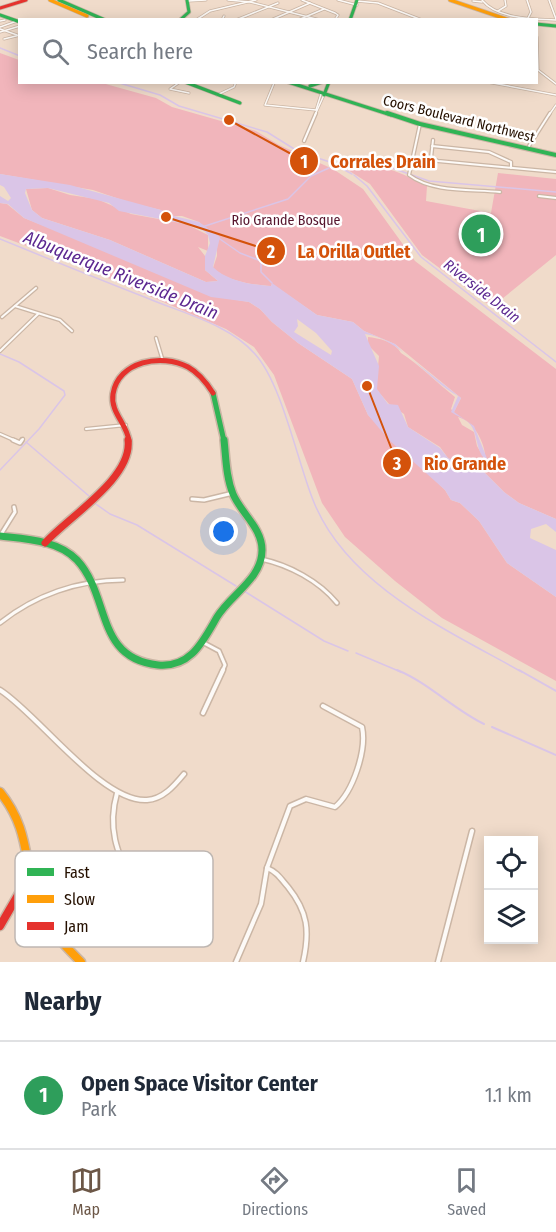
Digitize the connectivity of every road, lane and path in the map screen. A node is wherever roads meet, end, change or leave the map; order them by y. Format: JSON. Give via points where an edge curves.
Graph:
{"nodes":[{"id":1,"x":21,"y":0,"type":"edge"},
{"id":2,"x":26,"y":0,"type":"edge"},
{"id":3,"x":50,"y":0,"type":"edge"},
{"id":4,"x":59,"y":0,"type":"edge"},
{"id":5,"x":206,"y":0,"type":"edge"},
{"id":6,"x":228,"y":0,"type":"edge"},
{"id":7,"x":256,"y":0,"type":"edge"},
{"id":8,"x":302,"y":0,"type":"edge"},
{"id":9,"x":338,"y":0,"type":"edge"},
{"id":10,"x":443,"y":0,"type":"edge"},
{"id":11,"x":450,"y":0,"type":"edge"},
{"id":12,"x":505,"y":0,"type":"edge"},
{"id":13,"x":527,"y":0,"type":"edge"},
{"id":14,"x":549,"y":0,"type":"edge"},
{"id":15,"x":188,"y":1,"type":"edge"},
{"id":16,"x":482,"y":1,"type":"edge"},
{"id":17,"x":357,"y":2,"type":"edge"},
{"id":18,"x":473,"y":2,"type":"dead end"},
{"id":19,"x":250,"y":3,"type":"junction"},
{"id":20,"x":278,"y":3,"type":"dead end"},
{"id":21,"x":310,"y":3,"type":"junction"},
{"id":22,"x":0,"y":6,"type":"edge"},
{"id":23,"x":269,"y":7,"type":"junction"},
{"id":24,"x":324,"y":9,"type":"junction"},
{"id":25,"x":498,"y":11,"type":"junction"},
{"id":26,"x":286,"y":12,"type":"junction"},
{"id":27,"x":304,"y":17,"type":"junction"},
{"id":28,"x":3,"y":18,"type":"edge"},
{"id":29,"x":91,"y":18,"type":"edge"},
{"id":30,"x":100,"y":18,"type":"edge"},
{"id":31,"x":182,"y":18,"type":"edge"},
{"id":32,"x":198,"y":18,"type":"edge"},
{"id":33,"x":241,"y":18,"type":"edge"},
{"id":34,"x":275,"y":18,"type":"edge"},
{"id":35,"x":309,"y":18,"type":"edge"},
{"id":36,"x":336,"y":18,"type":"edge"},
{"id":37,"x":351,"y":18,"type":"edge"},
{"id":38,"x":417,"y":18,"type":"edge"},
{"id":39,"x":495,"y":18,"type":"edge"},
{"id":40,"x":503,"y":18,"type":"edge"},
{"id":41,"x":528,"y":18,"type":"joint"},
{"id":42,"x":538,"y":19,"type":"edge"},
{"id":43,"x":556,"y":20,"type":"edge"},
{"id":44,"x":0,"y":21,"type":"edge"},
{"id":45,"x":18,"y":23,"type":"edge"},
{"id":46,"x":18,"y":23,"type":"edge"},
{"id":47,"x":18,"y":24,"type":"edge"},
{"id":48,"x":538,"y":25,"type":"edge"},
{"id":49,"x":556,"y":27,"type":"edge"},
{"id":50,"x":0,"y":29,"type":"edge"},
{"id":51,"x":5,"y":30,"type":"junction"},
{"id":52,"x":18,"y":35,"type":"edge"},
{"id":53,"x":4,"y":39,"type":"dead end"},
{"id":54,"x":538,"y":70,"type":"edge"},
{"id":55,"x":179,"y":84,"type":"edge"},
{"id":56,"x":189,"y":84,"type":"edge"},
{"id":57,"x":236,"y":84,"type":"edge"},
{"id":58,"x":275,"y":84,"type":"edge"},
{"id":59,"x":292,"y":84,"type":"edge"},
{"id":60,"x":304,"y":84,"type":"edge"},
{"id":61,"x":322,"y":84,"type":"edge"},
{"id":62,"x":325,"y":84,"type":"edge"},
{"id":63,"x":498,"y":84,"type":"edge"},
{"id":64,"x":556,"y":84,"type":"edge"},
{"id":65,"x":310,"y":86,"type":"junction"},
{"id":66,"x":189,"y":93,"type":"dead end"},
{"id":67,"x":218,"y":94,"type":"junction"},
{"id":68,"x":323,"y":94,"type":"junction"},
{"id":69,"x":556,"y":95,"type":"edge"},
{"id":70,"x":240,"y":103,"type":"dead end"},
{"id":71,"x":556,"y":105,"type":"edge"},
{"id":72,"x":316,"y":111,"type":"junction"},
{"id":73,"x":420,"y":124,"type":"junction"},
{"id":74,"x":433,"y":140,"type":"dead end"},
{"id":75,"x":304,"y":141,"type":"dead end"},
{"id":76,"x":432,"y":146,"type":"junction"},
{"id":77,"x":529,"y":146,"type":"junction"},
{"id":78,"x":556,"y":153,"type":"edge"},
{"id":79,"x":548,"y":166,"type":"dead end"},
{"id":80,"x":511,"y":168,"type":"junction"},
{"id":81,"x":548,"y":171,"type":"junction"},
{"id":82,"x":556,"y":172,"type":"edge"},
{"id":83,"x":500,"y":192,"type":"dead end"},
{"id":84,"x":539,"y":196,"type":"dead end"},
{"id":85,"x":556,"y":198,"type":"edge"},
{"id":86,"x":36,"y":288,"type":"dead end"},
{"id":87,"x":15,"y":306,"type":"junction"},
{"id":88,"x":38,"y":314,"type":"junction"},
{"id":89,"x":2,"y":317,"type":"dead end"},
{"id":90,"x":72,"y":331,"type":"dead end"},
{"id":91,"x":156,"y":338,"type":"dead end"},
{"id":92,"x":0,"y":351,"type":"edge"},
{"id":93,"x":162,"y":358,"type":"junction"},
{"id":94,"x":126,"y":425,"type":"junction"},
{"id":95,"x":86,"y":429,"type":"dead end"},
{"id":96,"x":0,"y":434,"type":"edge"},
{"id":97,"x":23,"y":439,"type":"dead end"},
{"id":98,"x":233,"y":493,"type":"junction"},
{"id":99,"x":192,"y":499,"type":"dead end"},
{"id":100,"x":14,"y":507,"type":"dead end"},
{"id":101,"x":0,"y":536,"type":"edge"},
{"id":102,"x":45,"y":543,"type":"junction"},
{"id":103,"x":261,"y":559,"type":"junction"},
{"id":104,"x":123,"y":580,"type":"dead end"},
{"id":105,"x":92,"y":582,"type":"junction"},
{"id":106,"x":337,"y":603,"type":"dead end"},
{"id":107,"x":0,"y":623,"type":"edge"},
{"id":108,"x":204,"y":643,"type":"junction"},
{"id":109,"x":0,"y":690,"type":"edge"},
{"id":110,"x":323,"y":706,"type":"dead end"},
{"id":111,"x":203,"y":713,"type":"dead end"},
{"id":112,"x":184,"y":774,"type":"dead end"},
{"id":113,"x":0,"y":792,"type":"edge"},
{"id":114,"x":117,"y":793,"type":"junction"},
{"id":115,"x":472,"y":831,"type":"dead end"},
{"id":116,"x":29,"y":851,"type":"edge"},
{"id":117,"x":118,"y":851,"type":"edge"},
{"id":118,"x":267,"y":868,"type":"junction"},
{"id":119,"x":15,"y":900,"type":"edge"},
{"id":120,"x":0,"y":926,"type":"edge"},
{"id":121,"x":67,"y":947,"type":"edge"},
{"id":122,"x":81,"y":962,"type":"edge"},
{"id":123,"x":236,"y":962,"type":"edge"},
{"id":124,"x":303,"y":962,"type":"edge"},
{"id":125,"x":438,"y":962,"type":"edge"}],
"edges":[{"from":1,"to":22,"type":"main road"},
{"from":2,"to":22,"type":"main road"},
{"from":3,"to":29,"type":"main road"},
{"from":4,"to":30,"type":"main road"},
{"from":5,"to":15,"type":"street"},
{"from":6,"to":19,"type":"street"},
{"from":7,"to":19,"type":"street"},
{"from":8,"to":21,"type":"street"},
{"from":9,"to":17,"type":"street"},
{"from":10,"to":39,"type":"main road"},
{"from":11,"to":40,"type":"main road"},
{"from":12,"to":25,"type":"street","via":[[506,6]]},
{"from":13,"to":41,"type":"street","via":[[531,14]]},
{"from":14,"to":43,"type":"street"},
{"from":15,"to":31,"type":"main road","via":[[189,12]]},
{"from":16,"to":18,"type":"street"},
{"from":16,"to":25,"type":"street"},
{"from":17,"to":37,"type":"main road"},
{"from":17,"to":38,"type":"street","via":[[378,3]]},
{"from":19,"to":23,"type":"street"},
{"from":19,"to":32,"type":"street","via":[[208,10]]},
{"from":20,"to":23,"type":"street"},
{"from":21,"to":24,"type":"street"},
{"from":21,"to":26,"type":"street"},
{"from":23,"to":26,"type":"street"},
{"from":23,"to":33,"type":"street"},
{"from":24,"to":27,"type":"street"},
{"from":24,"to":36,"type":"street","via":[[338,15]]},
{"from":25,"to":41,"type":"street"},
{"from":26,"to":27,"type":"street"},
{"from":26,"to":34,"type":"street"},
{"from":27,"to":35,"type":"street"},
{"from":28,"to":44,"type":"street"},
{"from":28,"to":45,"type":"main road"},
{"from":42,"to":43,"type":"street"},
{"from":46,"to":50,"type":"street"},
{"from":47,"to":51,"type":"street"},
{"from":48,"to":49,"type":"main road"},
{"from":50,"to":51,"type":"street"},
{"from":51,"to":52,"type":"street"},
{"from":52,"to":53,"type":"street"},
{"from":54,"to":64,"type":"street"},
{"from":55,"to":66,"type":"street","via":[[170,89]]},
{"from":56,"to":67,"type":"main road"},
{"from":57,"to":67,"type":"street"},
{"from":58,"to":72,"type":"street","via":[[265,105]]},
{"from":59,"to":68,"type":"main road"},
{"from":60,"to":65,"type":"main road","name":"Coors Boulevard Northwest"},
{"from":61,"to":65,"type":"main road"},
{"from":62,"to":68,"type":"main road"},
{"from":63,"to":69,"type":"street"},
{"from":65,"to":68,"type":"main road","name":"Coors Boulevard Northwest"},
{"from":67,"to":70,"type":"main road"},
{"from":68,"to":72,"type":"street"},
{"from":68,"to":72,"type":"street"},
{"from":68,"to":73,"type":"main road","name":"Coors Boulevard Northwest"},
{"from":68,"to":77,"type":"main road","name":"Coors Boulevard Northwest","via":[[455,131]]},
{"from":71,"to":77,"type":"street"},
{"from":72,"to":75,"type":"street"},
{"from":73,"to":78,"type":"main road","name":"Coors Boulevard Northwest"},
{"from":73,"to":83,"type":"street","via":[[412,179]]},
{"from":74,"to":76,"type":"street"},
{"from":76,"to":80,"type":"street","via":[[500,154],[511,162]]},
{"from":76,"to":80,"type":"street","via":[[431,158],[438,161]]},
{"from":77,"to":78,"type":"main road","name":"Coors Boulevard Northwest"},
{"from":79,"to":81,"type":"street"},
{"from":80,"to":81,"type":"street"},
{"from":81,"to":82,"type":"street"},
{"from":84,"to":85,"type":"street"},
{"from":86,"to":87,"type":"street"},
{"from":87,"to":88,"type":"street"},
{"from":87,"to":89,"type":"street"},
{"from":88,"to":90,"type":"street","via":[[60,320]]},
{"from":88,"to":92,"type":"street"},
{"from":91,"to":93,"type":"street"},
{"from":93,"to":94,"type":"main road","via":[[132,368],[112,389],[114,411]]},
{"from":93,"to":98,"type":"main road","via":[[186,363],[202,374],[215,397]]},
{"from":94,"to":95,"type":"street"},
{"from":94,"to":102,"type":"main road","via":[[128,447],[117,475],[64,520]]},
{"from":96,"to":97,"type":"street","via":[[20,443]]},
{"from":98,"to":99,"type":"street"},
{"from":98,"to":103,"type":"main road","via":[[261,542]]},
{"from":100,"to":101,"type":"street","via":[[15,512]]},
{"from":101,"to":102,"type":"main road"},
{"from":102,"to":105,"type":"main road","via":[[75,559]]},
{"from":103,"to":106,"type":"street","via":[[283,565],[330,594]]},
{"from":103,"to":108,"type":"main road","via":[[222,610]]},
{"from":104,"to":105,"type":"street"},
{"from":105,"to":107,"type":"street","via":[[31,602]]},
{"from":105,"to":108,"type":"main road","via":[[112,642],[132,658],[148,664],[173,663]]},
{"from":108,"to":111,"type":"street","via":[[219,651],[225,665]]},
{"from":109,"to":114,"type":"street","via":[[51,739]]},
{"from":110,"to":118,"type":"street","via":[[362,727],[364,736],[349,791],[335,807],[306,798],[293,802]]},
{"from":112,"to":114,"type":"street","via":[[172,788],[152,799],[133,800]]},
{"from":113,"to":116,"type":"main road","via":[[14,806],[25,827]]},
{"from":114,"to":117,"type":"street","via":[[110,816],[111,836]]},
{"from":115,"to":125,"type":"street"},
{"from":118,"to":123,"type":"street","via":[[261,904]]},
{"from":118,"to":124,"type":"street","via":[[279,873],[307,913],[309,930]]},
{"from":119,"to":120,"type":"main road"},
{"from":121,"to":122,"type":"main road"}]}
